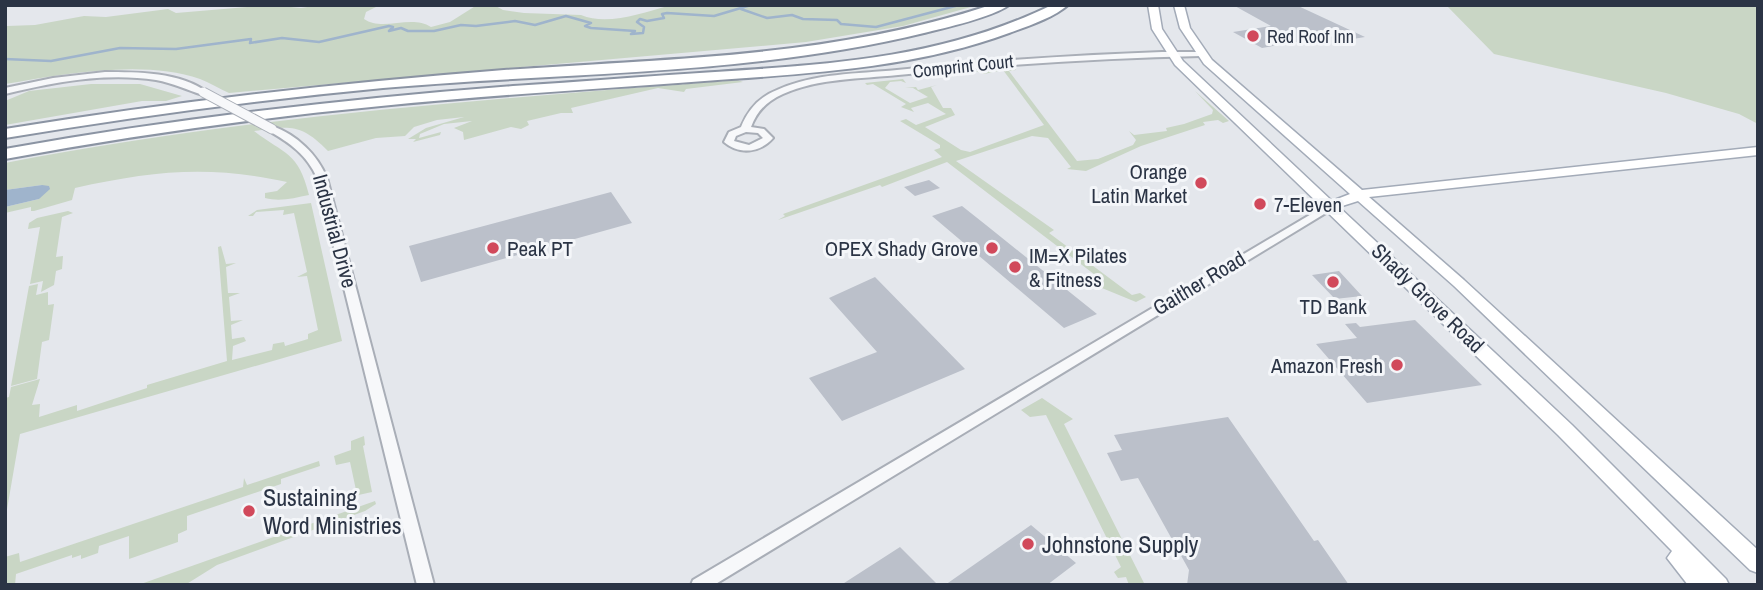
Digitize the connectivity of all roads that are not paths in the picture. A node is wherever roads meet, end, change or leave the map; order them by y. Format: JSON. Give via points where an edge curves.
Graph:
{"nodes":[{"id":1,"x":1003,"y":5,"type":"edge"},
{"id":2,"x":1052,"y":5,"type":"edge"},
{"id":3,"x":1062,"y":5,"type":"edge"},
{"id":4,"x":1153,"y":5,"type":"edge"},
{"id":5,"x":1179,"y":5,"type":"edge"},
{"id":6,"x":1172,"y":54,"type":"junction"},
{"id":7,"x":1201,"y":54,"type":"junction"},
{"id":8,"x":712,"y":76,"type":"junction"},
{"id":9,"x":5,"y":91,"type":"edge"},
{"id":10,"x":745,"y":129,"type":"dead end"},
{"id":11,"x":5,"y":134,"type":"edge"},
{"id":12,"x":1758,"y":151,"type":"edge"},
{"id":13,"x":5,"y":154,"type":"edge"},
{"id":14,"x":1356,"y":195,"type":"junction"},
{"id":15,"x":1330,"y":206,"type":"junction"},
{"id":16,"x":1616,"y":480,"type":"junction"},
{"id":17,"x":1758,"y":564,"type":"edge"},
{"id":18,"x":426,"y":585,"type":"edge"},
{"id":19,"x":699,"y":585,"type":"edge"},
{"id":20,"x":1702,"y":585,"type":"edge"},
{"id":21,"x":1718,"y":585,"type":"edge"}],
"edges":[{"from":1,"to":11,"type":"highway","via":[[932,29],[841,47],[276,94]]},
{"from":2,"to":8,"type":"highway","via":[[992,30],[904,53]]},
{"from":3,"to":8,"type":"highway","via":[[976,40],[916,55],[798,72]]},
{"from":4,"to":6,"type":"main road","name":"Shady Grove Road","via":[[1159,33]]},
{"from":5,"to":7,"type":"main road","name":"Shady Grove Road","via":[[1179,14]]},
{"from":6,"to":7,"type":"street","name":"Comprint Court"},
{"from":6,"to":10,"type":"street","name":"Comprint Court","via":[[1025,60],[812,82],[767,99],[751,113]]},
{"from":6,"to":15,"type":"main road","name":"Shady Grove Road"},
{"from":7,"to":14,"type":"main road","name":"Shady Grove Road"},
{"from":8,"to":13,"type":"highway","via":[[272,113]]},
{"from":9,"to":18,"type":"street","name":"Industrial Drive","bridge":true,"via":[[123,76],[173,81],[272,129],[311,156],[323,178]]},
{"from":12,"to":14,"type":"main road","name":"Gaither Road"},
{"from":14,"to":15,"type":"main road","name":"Gaither Road"},
{"from":14,"to":17,"type":"main road","name":"Shady Grove Road","via":[[1560,377]]},
{"from":15,"to":16,"type":"main road","name":"Shady Grove Road"},
{"from":15,"to":19,"type":"street","name":"Gaither Road"},
{"from":16,"to":20,"type":"main road","via":[[1630,505]]},
{"from":16,"to":21,"type":"main road","name":"Shady Grove Road"}]}
